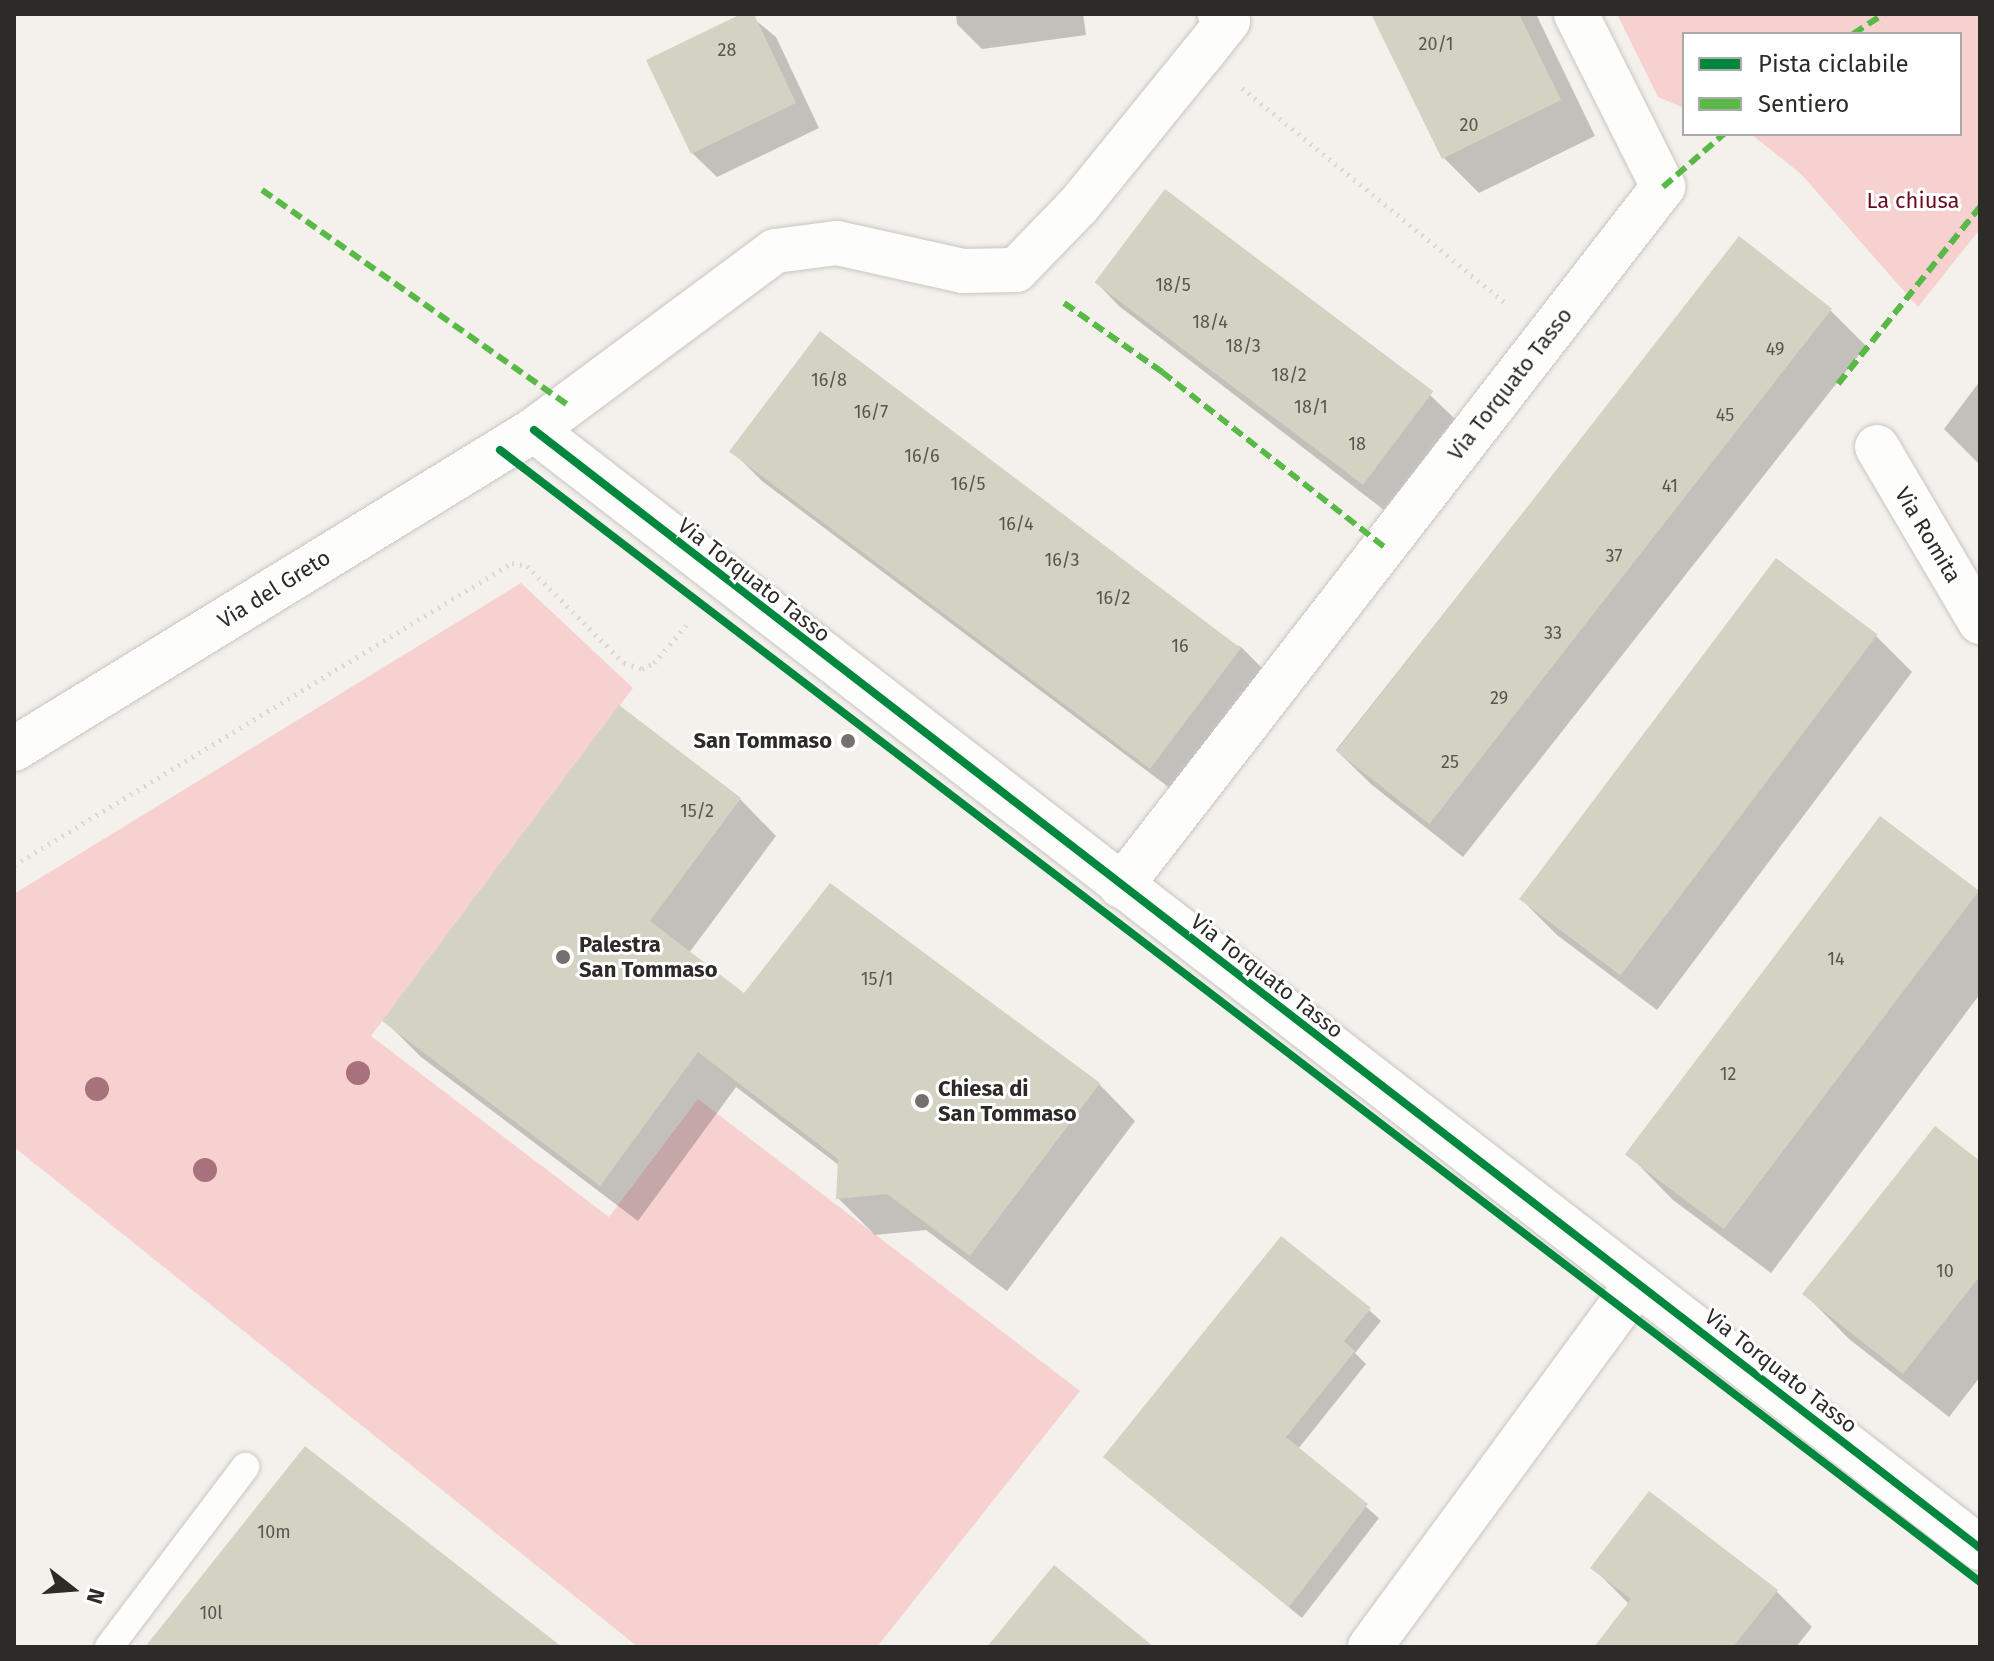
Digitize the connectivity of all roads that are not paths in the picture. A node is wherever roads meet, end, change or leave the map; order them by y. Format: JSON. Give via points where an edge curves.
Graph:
{"nodes":[{"id":1,"x":1220,"y":14,"type":"edge"},
{"id":2,"x":1576,"y":14,"type":"edge"},
{"id":3,"x":534,"y":430,"type":"junction"},
{"id":4,"x":1877,"y":447,"type":"dead end"},
{"id":5,"x":1980,"y":622,"type":"edge"},
{"id":6,"x":14,"y":749,"type":"edge"},
{"id":7,"x":1121,"y":886,"type":"junction"},
{"id":8,"x":1637,"y":1283,"type":"junction"},
{"id":9,"x":245,"y":1467,"type":"dead end"},
{"id":10,"x":1980,"y":1548,"type":"edge"},
{"id":11,"x":109,"y":1647,"type":"edge"},
{"id":12,"x":1370,"y":1647,"type":"edge"}],
"edges":[{"from":1,"to":3,"type":"street","via":[[1228,21],[1201,55],[1079,205],[1016,270],[963,271],[837,243],[775,251]]},
{"from":2,"to":7,"type":"street","name":"Via Torquato Tasso","via":[[1663,187]]},
{"from":3,"to":6,"type":"street","name":"Via del Greto"},
{"from":3,"to":7,"type":"street","name":"Via Torquato Tasso"},
{"from":4,"to":5,"type":"street","name":"Via Romita"},
{"from":7,"to":8,"type":"street","name":"Via Torquato Tasso"},
{"from":8,"to":10,"type":"street","name":"Via Torquato Tasso"},
{"from":8,"to":12,"type":"street"},
{"from":9,"to":11,"type":"lane"}]}
